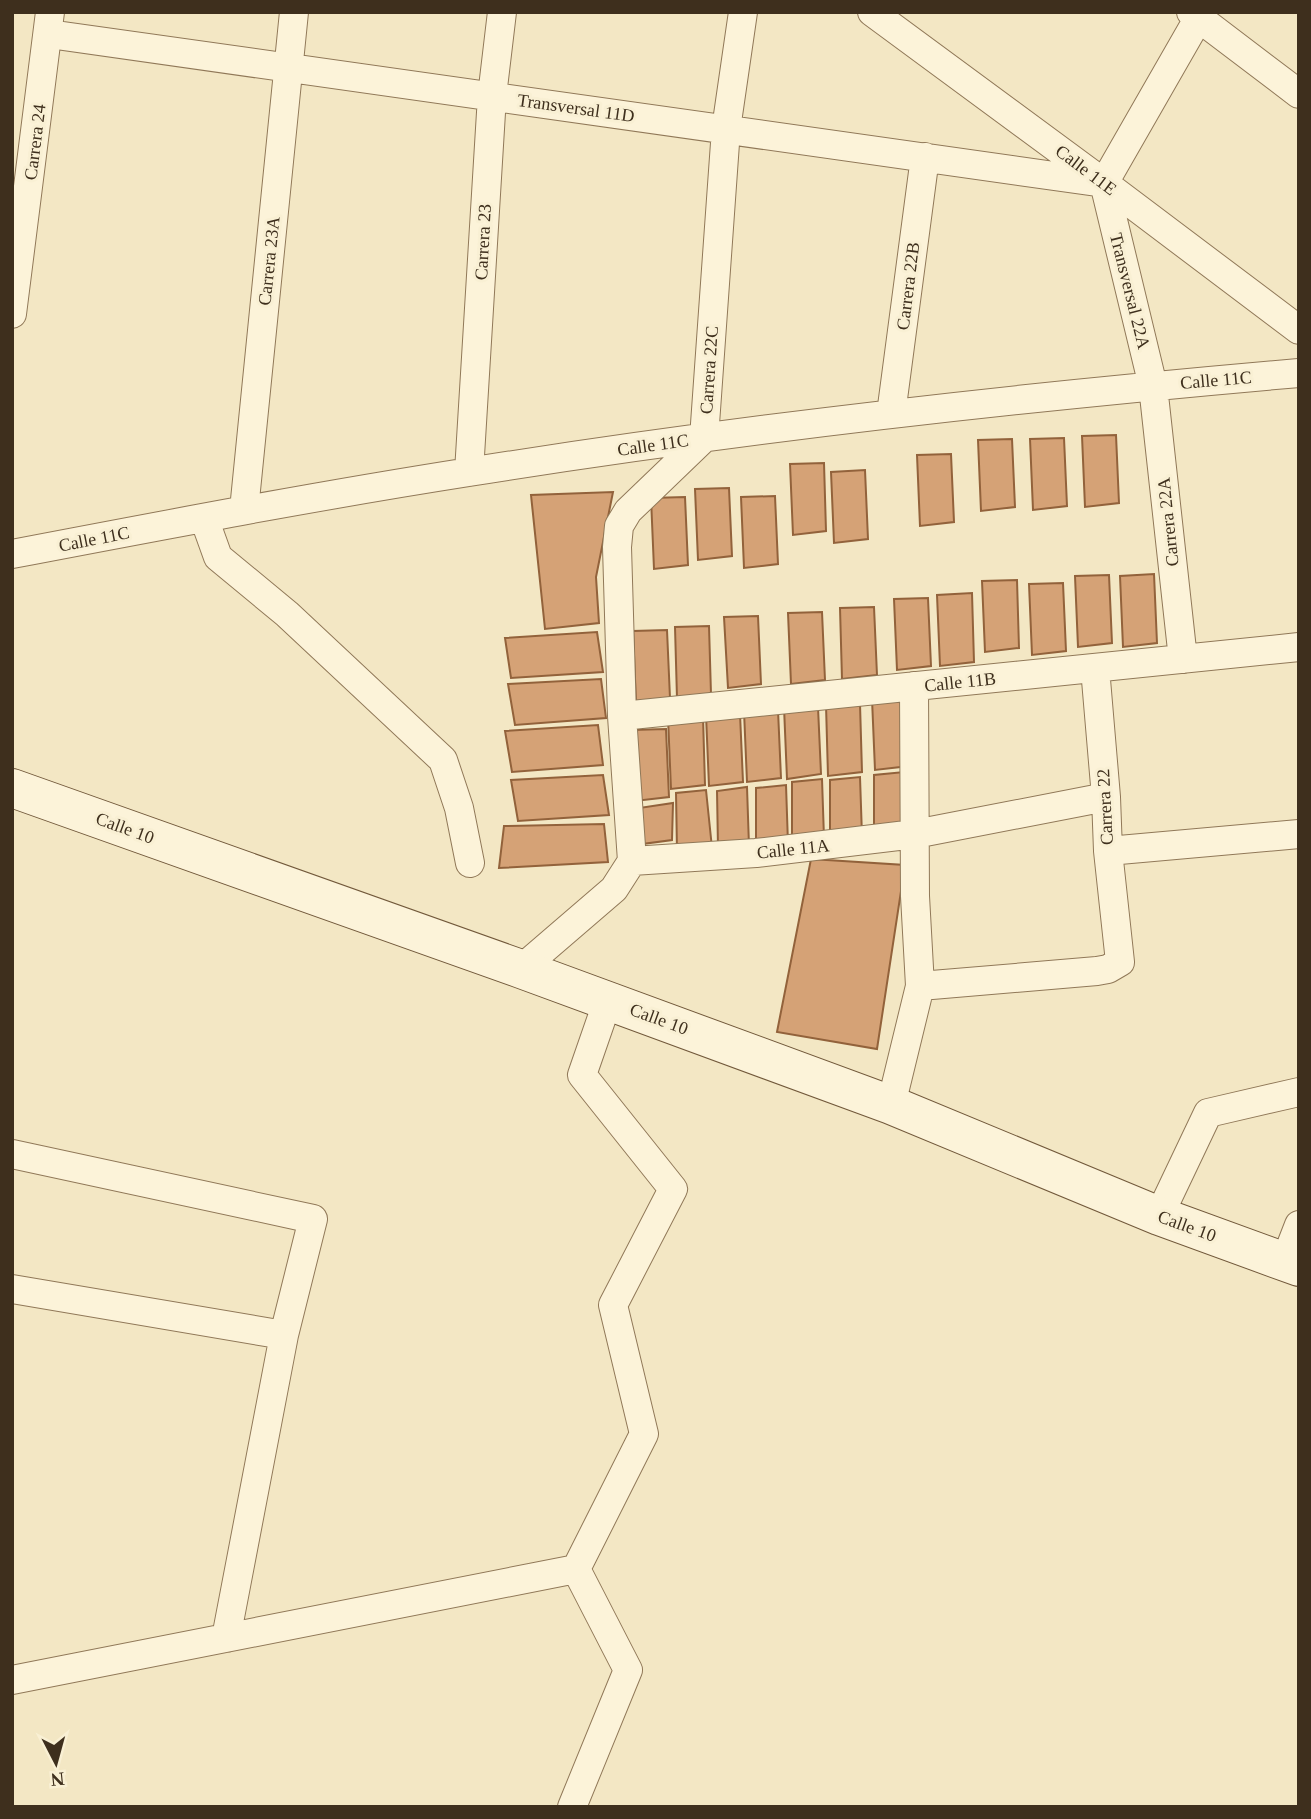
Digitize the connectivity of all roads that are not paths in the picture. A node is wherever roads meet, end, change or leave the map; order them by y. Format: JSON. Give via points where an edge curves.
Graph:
{"nodes":[{"id":1,"x":294,"y":12,"type":"edge"},
{"id":2,"x":502,"y":12,"type":"edge"},
{"id":3,"x":743,"y":12,"type":"edge"},
{"id":4,"x":872,"y":12,"type":"edge"},
{"id":5,"x":1197,"y":14,"type":"edge"},
{"id":6,"x":50,"y":23,"type":"edge"},
{"id":7,"x":288,"y":67,"type":"junction"},
{"id":8,"x":1299,"y":94,"type":"edge"},
{"id":9,"x":492,"y":96,"type":"junction"},
{"id":10,"x":726,"y":129,"type":"junction"},
{"id":11,"x":925,"y":158,"type":"junction"},
{"id":12,"x":1104,"y":183,"type":"junction"},
{"id":13,"x":12,"y":314,"type":"edge"},
{"id":14,"x":1299,"y":330,"type":"edge"},
{"id":15,"x":1299,"y":373,"type":"edge"},
{"id":16,"x":1153,"y":386,"type":"junction"},
{"id":17,"x":891,"y":414,"type":"junction"},
{"id":18,"x":704,"y":438,"type":"junction"},
{"id":19,"x":469,"y":472,"type":"junction"},
{"id":20,"x":244,"y":510,"type":"junction"},
{"id":21,"x":204,"y":518,"type":"junction"},
{"id":22,"x":12,"y":554,"type":"edge"},
{"id":23,"x":1299,"y":648,"type":"edge"},
{"id":24,"x":1183,"y":659,"type":"junction"},
{"id":25,"x":1095,"y":668,"type":"junction"},
{"id":26,"x":914,"y":686,"type":"junction"},
{"id":27,"x":622,"y":716,"type":"junction"},
{"id":28,"x":12,"y":788,"type":"edge"},
{"id":29,"x":1106,"y":797,"type":"junction"},
{"id":30,"x":915,"y":834,"type":"junction"},
{"id":31,"x":1299,"y":834,"type":"edge"},
{"id":32,"x":1108,"y":851,"type":"junction"},
{"id":33,"x":632,"y":861,"type":"junction"},
{"id":34,"x":470,"y":863,"type":"dead end"},
{"id":35,"x":521,"y":969,"type":"junction"},
{"id":36,"x":919,"y":986,"type":"junction"},
{"id":37,"x":607,"y":1000,"type":"junction"},
{"id":38,"x":1299,"y":1092,"type":"edge"},
{"id":39,"x":891,"y":1105,"type":"junction"},
{"id":40,"x":12,"y":1154,"type":"edge"},
{"id":41,"x":1159,"y":1216,"type":"junction"},
{"id":42,"x":1299,"y":1225,"type":"edge"},
{"id":43,"x":1292,"y":1264,"type":"edge"},
{"id":44,"x":12,"y":1289,"type":"edge"},
{"id":45,"x":284,"y":1335,"type":"junction"},
{"id":46,"x":576,"y":1569,"type":"junction"},
{"id":47,"x":226,"y":1638,"type":"junction"},
{"id":48,"x":12,"y":1680,"type":"edge"},
{"id":49,"x":572,"y":1807,"type":"edge"}],
"edges":[{"from":1,"to":7,"type":"street","name":"Carrera 23A"},
{"from":2,"to":9,"type":"street","name":"Carrera 23"},
{"from":3,"to":10,"type":"street","name":"Carrera 22C"},
{"from":4,"to":12,"type":"street","name":"Calle 11E"},
{"from":5,"to":8,"type":"street"},
{"from":5,"to":12,"type":"street"},
{"from":6,"to":7,"type":"street","name":"Transversal 11D"},
{"from":6,"to":13,"type":"street","name":"Carrera 24"},
{"from":7,"to":9,"type":"street","name":"Transversal 11D"},
{"from":7,"to":20,"type":"street","name":"Carrera 23A"},
{"from":9,"to":10,"type":"street","name":"Transversal 11D"},
{"from":9,"to":19,"type":"street","name":"Carrera 23"},
{"from":10,"to":11,"type":"street","name":"Transversal 11D"},
{"from":10,"to":18,"type":"street","name":"Carrera 22C"},
{"from":11,"to":12,"type":"street","name":"Transversal 11D"},
{"from":11,"to":17,"type":"street","name":"Carrera 22B"},
{"from":12,"to":14,"type":"street","name":"Calle 11E"},
{"from":12,"to":16,"type":"street","name":"Transversal 22A"},
{"from":15,"to":16,"type":"street","name":"Calle 11C"},
{"from":16,"to":17,"type":"street","name":"Calle 11C"},
{"from":16,"to":24,"type":"street","name":"Carrera 22A"},
{"from":17,"to":18,"type":"street","name":"Calle 11C"},
{"from":18,"to":19,"type":"street","name":"Calle 11C"},
{"from":18,"to":27,"type":"street","name":"Carrera 22C","via":[[628,511],[619,526]]},
{"from":19,"to":20,"type":"street","name":"Calle 11C"},
{"from":20,"to":21,"type":"street","name":"Calle 11C"},
{"from":21,"to":22,"type":"street","name":"Calle 11C"},
{"from":21,"to":34,"type":"street","via":[[218,557],[287,614],[443,760]]},
{"from":23,"to":24,"type":"street","name":"Calle 11B"},
{"from":24,"to":25,"type":"street","name":"Calle 11B"},
{"from":25,"to":26,"type":"street","name":"Calle 11B"},
{"from":25,"to":29,"type":"street","name":"Carrera 22"},
{"from":26,"to":27,"type":"street","name":"Calle 11B"},
{"from":26,"to":30,"type":"street"},
{"from":27,"to":33,"type":"street","name":"Carrera 22C"},
{"from":28,"to":35,"type":"main road","name":"Calle 10"},
{"from":29,"to":30,"type":"street","name":"Calle 11A"},
{"from":29,"to":32,"type":"street","name":"Carrera 22"},
{"from":30,"to":33,"type":"street","name":"Calle 11A","via":[[756,853]]},
{"from":30,"to":36,"type":"street"},
{"from":31,"to":32,"type":"street"},
{"from":32,"to":36,"type":"street","name":"Carrera 22","via":[[1120,961],[1108,969]]},
{"from":33,"to":35,"type":"street","via":[[614,889]]},
{"from":35,"to":37,"type":"main road","name":"Calle 10"},
{"from":36,"to":39,"type":"street"},
{"from":37,"to":39,"type":"main road","name":"Calle 10"},
{"from":37,"to":46,"type":"street","via":[[582,1074],[673,1189],[613,1305],[644,1434]]},
{"from":38,"to":41,"type":"street","via":[[1208,1113]]},
{"from":39,"to":41,"type":"main road","name":"Calle 10"},
{"from":40,"to":45,"type":"street","via":[[313,1219]]},
{"from":41,"to":43,"type":"main road","name":"Calle 10"},
{"from":42,"to":43,"type":"street"},
{"from":44,"to":45,"type":"street"},
{"from":45,"to":47,"type":"street"},
{"from":46,"to":47,"type":"street"},
{"from":46,"to":49,"type":"street","via":[[628,1670]]},
{"from":47,"to":48,"type":"street"}]}
